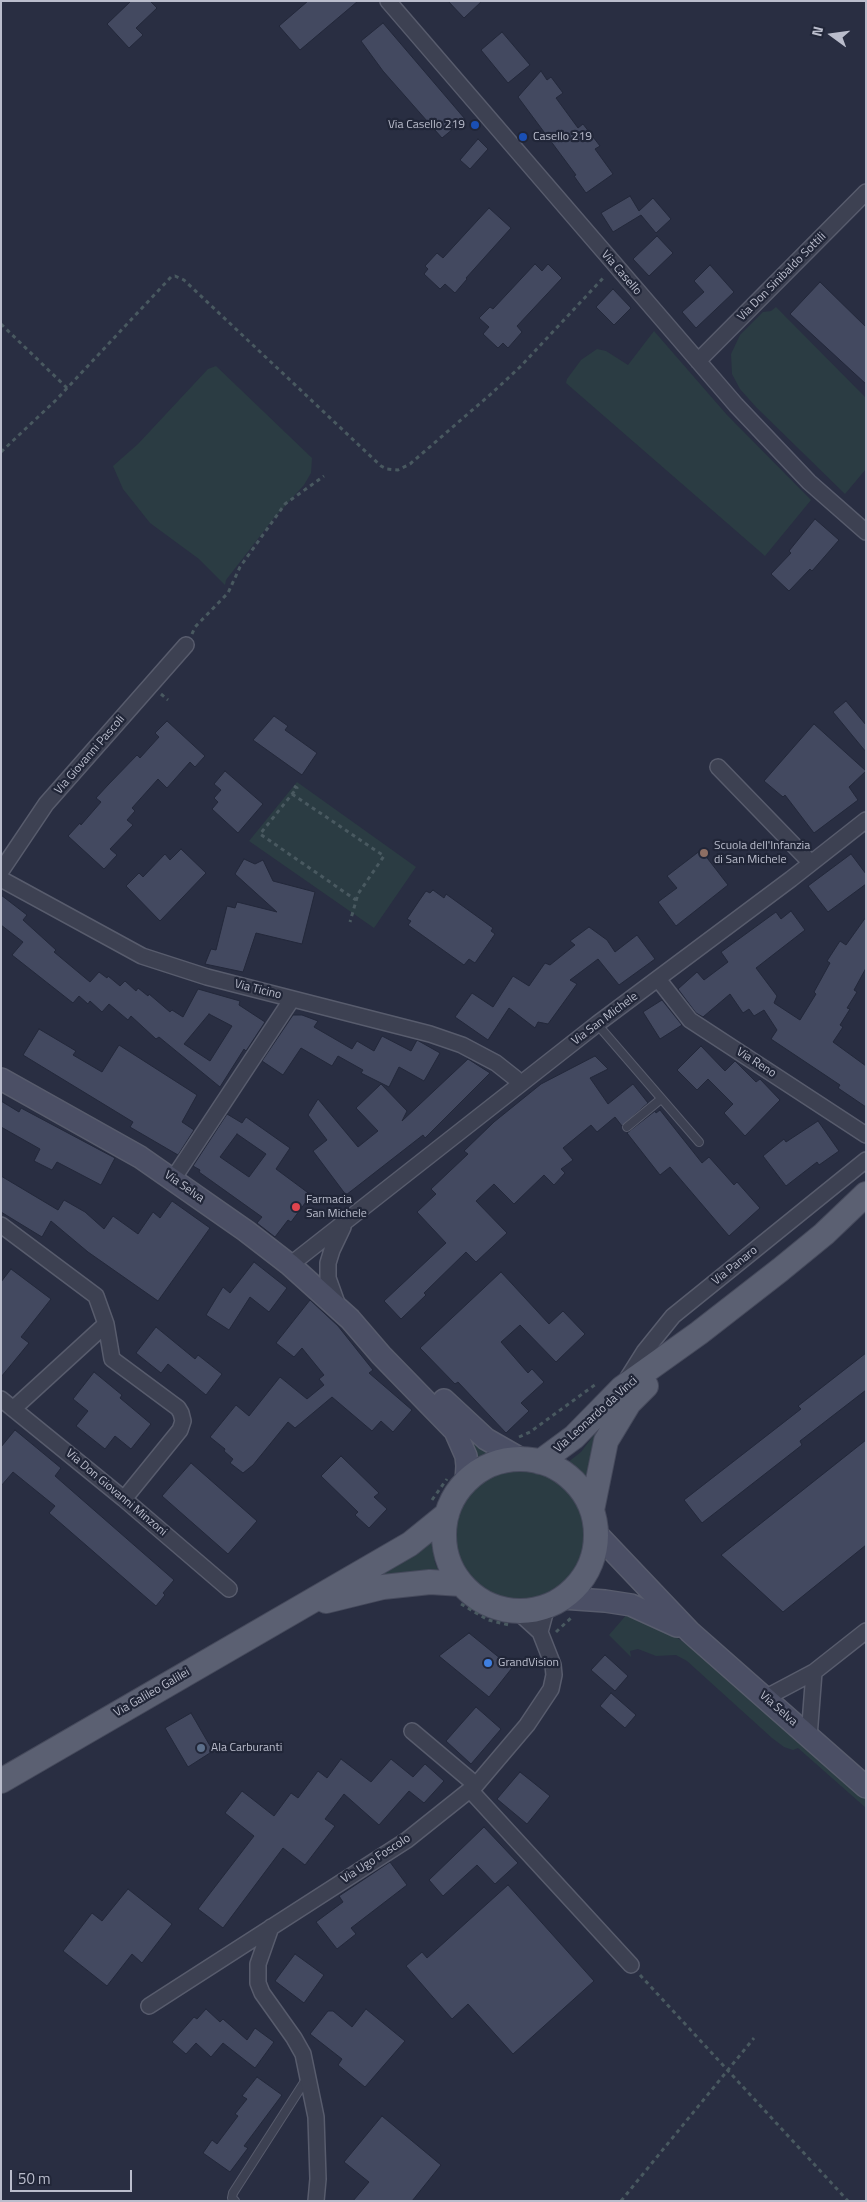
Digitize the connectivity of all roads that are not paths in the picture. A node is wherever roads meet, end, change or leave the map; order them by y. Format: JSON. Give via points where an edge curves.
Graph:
{"nodes":[{"id":1,"x":388,"y":1,"type":"edge"},
{"id":2,"x":866,"y":192,"type":"edge"},
{"id":3,"x":698,"y":361,"type":"junction"},
{"id":4,"x":866,"y":532,"type":"edge"},
{"id":5,"x":186,"y":645,"type":"road end"},
{"id":6,"x":718,"y":767,"type":"dead end"},
{"id":7,"x":866,"y":820,"type":"edge"},
{"id":8,"x":811,"y":863,"type":"junction"},
{"id":9,"x":1,"y":871,"type":"edge"},
{"id":10,"x":1,"y":879,"type":"edge"},
{"id":11,"x":658,"y":979,"type":"junction"},
{"id":12,"x":292,"y":999,"type":"junction"},
{"id":13,"x":597,"y":1024,"type":"junction"},
{"id":14,"x":1,"y":1079,"type":"edge"},
{"id":15,"x":519,"y":1084,"type":"junction"},
{"id":16,"x":661,"y":1099,"type":"junction"},
{"id":17,"x":627,"y":1127,"type":"dead end"},
{"id":18,"x":866,"y":1135,"type":"edge"},
{"id":19,"x":699,"y":1142,"type":"dead end"},
{"id":20,"x":866,"y":1160,"type":"edge"},
{"id":21,"x":173,"y":1179,"type":"junction"},
{"id":22,"x":866,"y":1194,"type":"edge"},
{"id":23,"x":866,"y":1210,"type":"edge"},
{"id":24,"x":347,"y":1221,"type":"junction"},
{"id":25,"x":1,"y":1225,"type":"edge"},
{"id":26,"x":824,"y":1234,"type":"junction"},
{"id":27,"x":290,"y":1265,"type":"junction"},
{"id":28,"x":345,"y":1315,"type":"junction"},
{"id":29,"x":106,"y":1324,"type":"junction"},
{"id":30,"x":699,"y":1333,"type":"junction"},
{"id":31,"x":622,"y":1388,"type":"junction"},
{"id":32,"x":1,"y":1400,"type":"edge"},
{"id":33,"x":14,"y":1409,"type":"junction"},
{"id":34,"x":525,"y":1453,"type":"junction"},
{"id":35,"x":459,"y":1478,"type":"junction"},
{"id":36,"x":124,"y":1499,"type":"junction"},
{"id":37,"x":437,"y":1510,"type":"junction"},
{"id":38,"x":592,"y":1510,"type":"junction"},
{"id":39,"x":596,"y":1533,"type":"junction"},
{"id":40,"x":229,"y":1589,"type":"dead end"},
{"id":41,"x":458,"y":1592,"type":"junction"},
{"id":42,"x":555,"y":1602,"type":"junction"},
{"id":43,"x":302,"y":1607,"type":"junction"},
{"id":44,"x":516,"y":1618,"type":"junction"},
{"id":45,"x":866,"y":1631,"type":"edge"},
{"id":46,"x":540,"y":1632,"type":"junction"},
{"id":47,"x":690,"y":1632,"type":"junction"},
{"id":48,"x":814,"y":1672,"type":"junction"},
{"id":49,"x":764,"y":1698,"type":"junction"},
{"id":50,"x":412,"y":1731,"type":"dead end"},
{"id":51,"x":809,"y":1737,"type":"junction"},
{"id":52,"x":1,"y":1781,"type":"edge"},
{"id":53,"x":866,"y":1787,"type":"edge"},
{"id":54,"x":474,"y":1788,"type":"junction"},
{"id":55,"x":271,"y":1927,"type":"junction"},
{"id":56,"x":631,"y":1965,"type":"road end"},
{"id":57,"x":149,"y":2006,"type":"dead end"},
{"id":58,"x":308,"y":2076,"type":"junction"},
{"id":59,"x":235,"y":2201,"type":"edge"},
{"id":60,"x":316,"y":2201,"type":"edge"}],
"edges":[{"from":1,"to":3,"type":"street","name":"Via Casello"},
{"from":2,"to":3,"type":"street","name":"Via Don Sinibaldo Sottili"},
{"from":3,"to":4,"type":"street","name":"Via Casello","via":[[809,482]]},
{"from":5,"to":9,"type":"street","name":"Via Giovanni Pascoli","via":[[46,804]]},
{"from":6,"to":8,"type":"street"},
{"from":7,"to":8,"type":"street","name":"Via San Michele"},
{"from":8,"to":11,"type":"street","name":"Via San Michele"},
{"from":10,"to":12,"type":"street","name":"Via Ticino","via":[[142,956],[206,977]]},
{"from":11,"to":13,"type":"street","name":"Via San Michele"},
{"from":11,"to":18,"type":"street","name":"Via Reno","via":[[690,1020]]},
{"from":12,"to":15,"type":"street","name":"Via Ticino","via":[[462,1045],[496,1063]]},
{"from":12,"to":21,"type":"street"},
{"from":13,"to":15,"type":"street","name":"Via San Michele"},
{"from":13,"to":16,"type":"lane"},
{"from":14,"to":21,"type":"main road","name":"Via Selva","via":[[110,1139]]},
{"from":15,"to":24,"type":"street","name":"Via San Michele"},
{"from":16,"to":17,"type":"lane"},
{"from":16,"to":19,"type":"lane"},
{"from":20,"to":31,"type":"street","name":"Via Panaro","via":[[673,1316],[644,1352]]},
{"from":21,"to":27,"type":"main road","name":"Via Selva"},
{"from":22,"to":26,"type":"main road","name":"Via Leonardo da Vinci"},
{"from":23,"to":26,"type":"main road","name":"Via Leonardo da Vinci"},
{"from":24,"to":27,"type":"street","name":"Via San Michele"},
{"from":24,"to":28,"type":"street","name":"Via San Michele","via":[[328,1263],[328,1278]]},
{"from":25,"to":29,"type":"street","via":[[96,1296]]},
{"from":26,"to":30,"type":"main road","name":"Via Leonardo da Vinci"},
{"from":27,"to":28,"type":"main road","name":"Via Selva"},
{"from":28,"to":34,"type":"main road","name":"Via Selva","via":[[386,1346],[486,1439]]},
{"from":28,"to":35,"type":"main road","name":"Via Selva","via":[[455,1432],[467,1466]]},
{"from":29,"to":33,"type":"street"},
{"from":29,"to":36,"type":"street","via":[[112,1359],[178,1408],[184,1421],[176,1436]]},
{"from":30,"to":31,"type":"main road","name":"Via Leonardo da Vinci"},
{"from":30,"to":38,"type":"main road","name":"Via Leonardo da Vinci","via":[[629,1403],[613,1427],[606,1441]]},
{"from":31,"to":34,"type":"main road","name":"Via Leonardo da Vinci","via":[[574,1437]]},
{"from":32,"to":33,"type":"street","name":"Via Don Giovanni Minzoni"},
{"from":33,"to":36,"type":"street","name":"Via Don Giovanni Minzoni"},
{"from":34,"to":35,"type":"main road"},
{"from":34,"to":38,"type":"main road","via":[[569,1477]]},
{"from":35,"to":37,"type":"main road","via":[[458,1491]]},
{"from":36,"to":40,"type":"street","name":"Via Don Giovanni Minzoni"},
{"from":37,"to":41,"type":"main road"},
{"from":37,"to":43,"type":"main road","name":"Via Galileo Galilei","via":[[410,1544]]},
{"from":38,"to":39,"type":"main road"},
{"from":39,"to":42,"type":"main road","via":[[593,1555],[585,1575]]},
{"from":39,"to":47,"type":"main road","name":"Via Selva"},
{"from":41,"to":43,"type":"main road","name":"Via Galileo Galilei","via":[[430,1582],[383,1587]]},
{"from":41,"to":44,"type":"main road","via":[[469,1592]]},
{"from":42,"to":44,"type":"main road"},
{"from":42,"to":46,"type":"street"},
{"from":42,"to":47,"type":"main road","name":"Via Selva","via":[[604,1601],[631,1606]]},
{"from":43,"to":52,"type":"main road","name":"Via Galileo Galilei"},
{"from":44,"to":46,"type":"street"},
{"from":45,"to":48,"type":"street"},
{"from":46,"to":54,"type":"street","name":"Via Ugo Foscolo","via":[[553,1665],[551,1689],[527,1725]]},
{"from":47,"to":49,"type":"main road","name":"Via Selva"},
{"from":48,"to":49,"type":"street"},
{"from":48,"to":51,"type":"street"},
{"from":49,"to":51,"type":"main road","name":"Via Selva"},
{"from":50,"to":54,"type":"street"},
{"from":51,"to":53,"type":"main road","name":"Via Selva"},
{"from":54,"to":55,"type":"street","name":"Via Ugo Foscolo","via":[[408,1840]]},
{"from":54,"to":56,"type":"street"},
{"from":55,"to":57,"type":"street","name":"Via Ugo Foscolo"},
{"from":55,"to":58,"type":"street","via":[[258,1964],[258,1983],[300,2046]]},
{"from":58,"to":59,"type":"lane","via":[[233,2192]]},
{"from":58,"to":60,"type":"street","via":[[316,2117]]}]}
